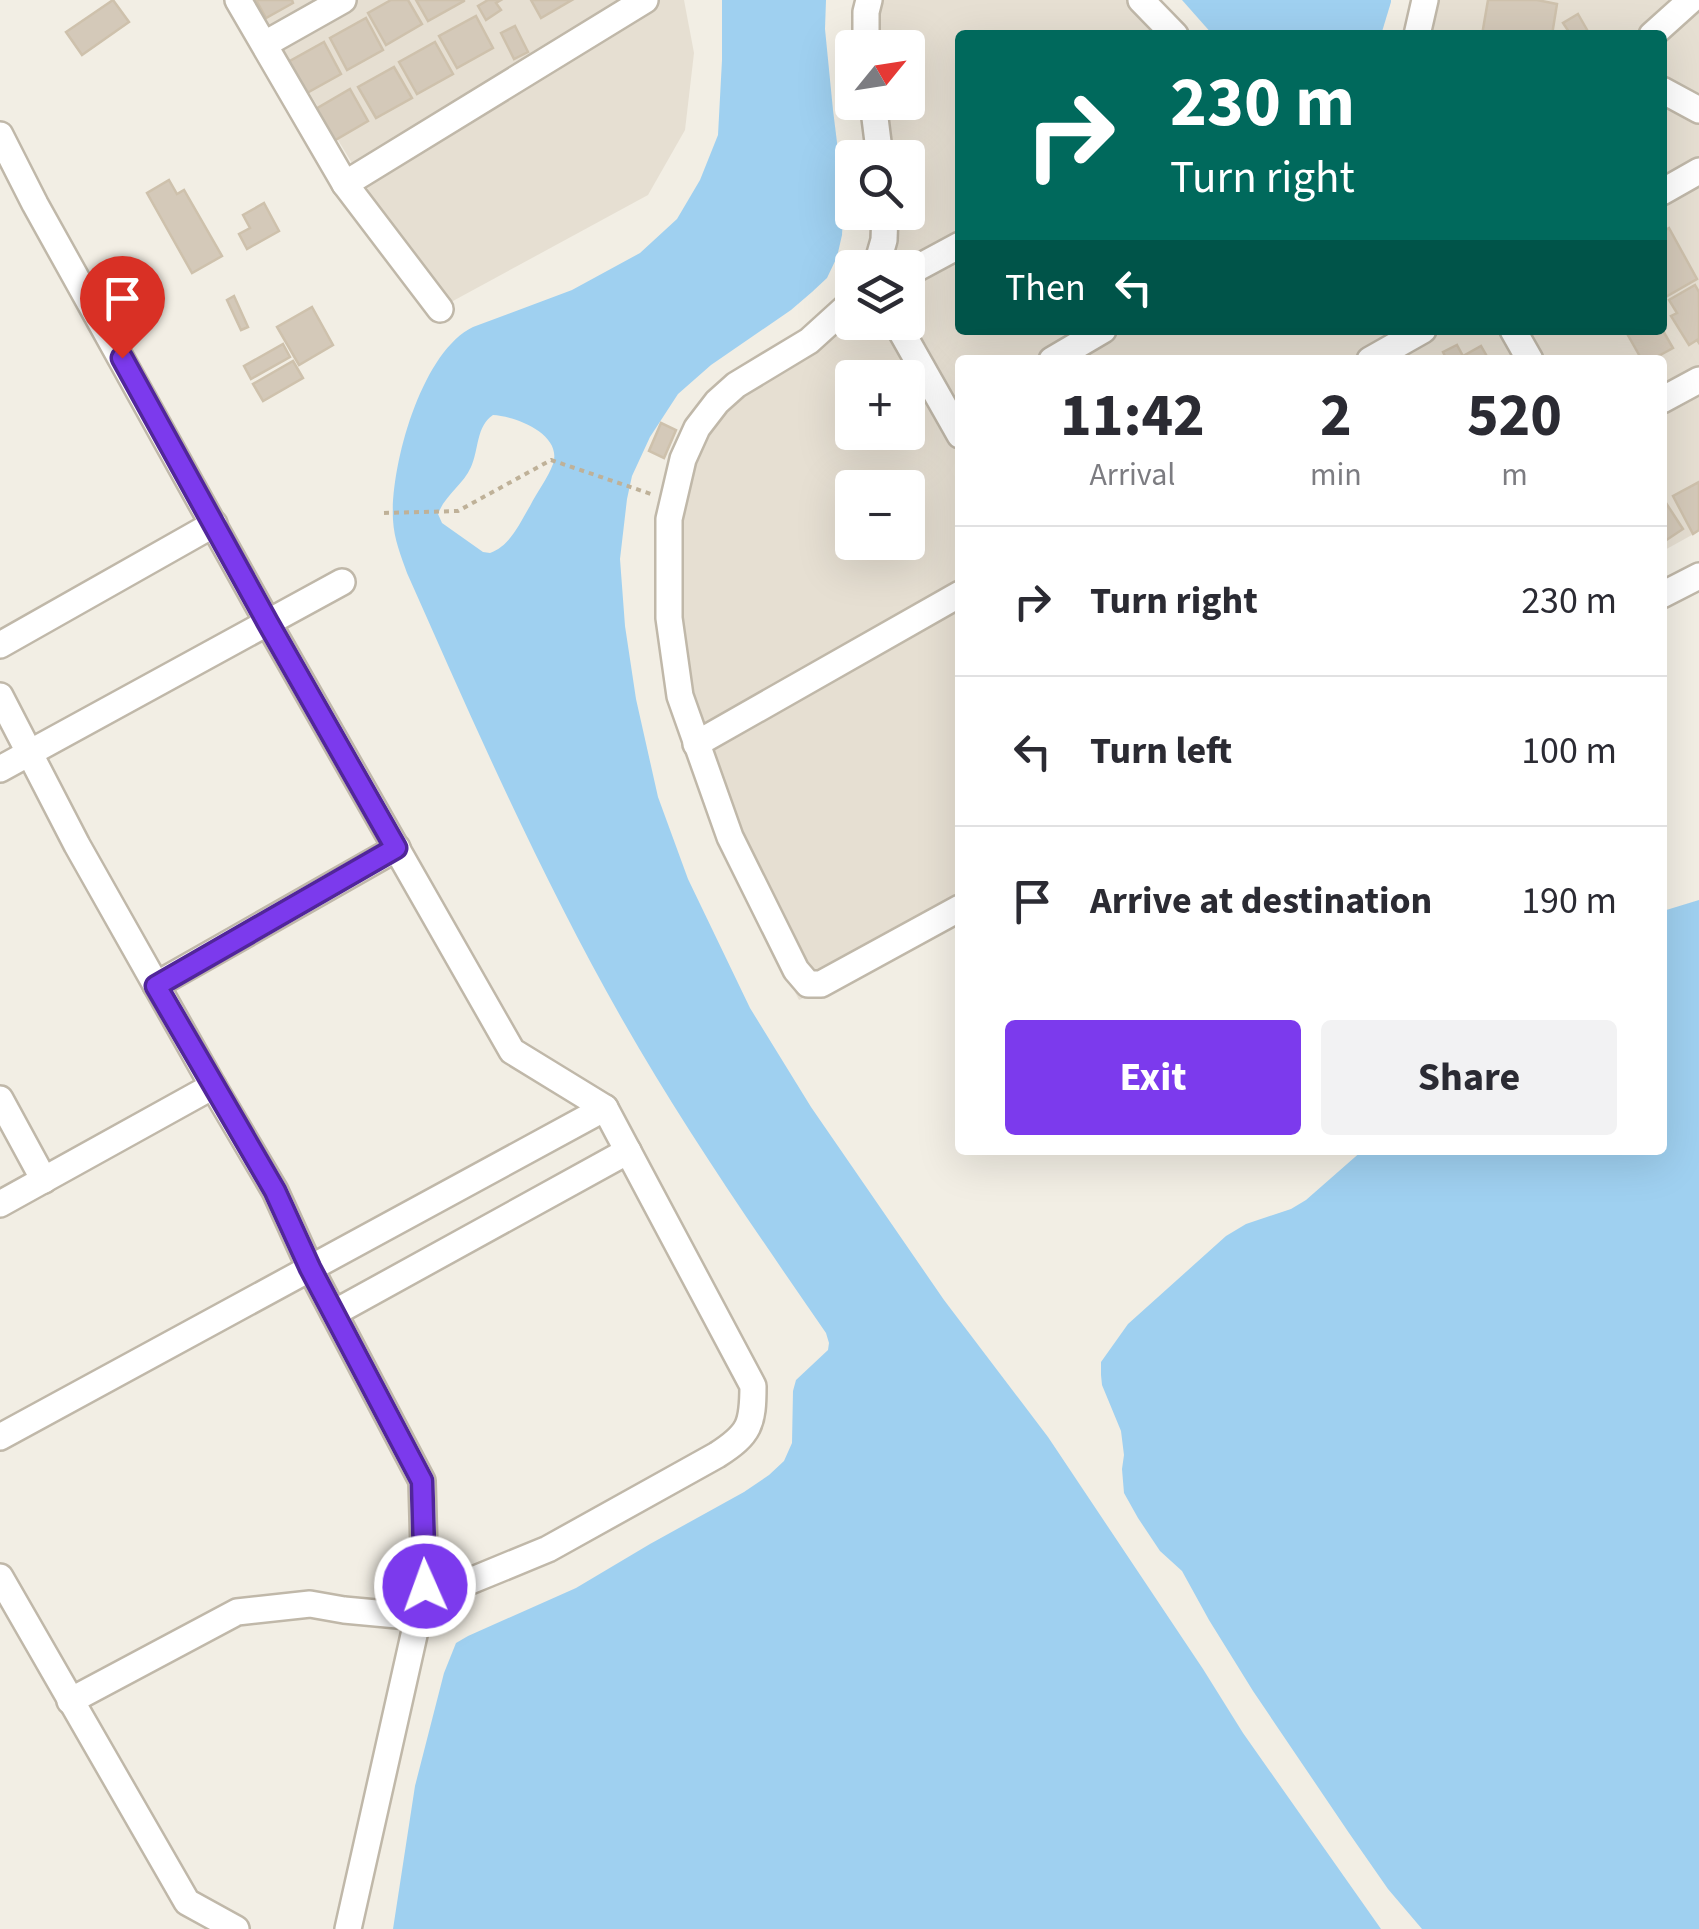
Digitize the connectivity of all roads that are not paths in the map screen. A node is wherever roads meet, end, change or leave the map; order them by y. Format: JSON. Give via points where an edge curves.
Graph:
{"nodes":[{"id":1,"x":238,"y":0,"type":"edge"},
{"id":2,"x":343,"y":0,"type":"edge"},
{"id":3,"x":646,"y":0,"type":"edge"},
{"id":4,"x":869,"y":0,"type":"edge"},
{"id":5,"x":1141,"y":0,"type":"edge"},
{"id":6,"x":1425,"y":0,"type":"edge"},
{"id":7,"x":1691,"y":0,"type":"edge"},
{"id":8,"x":866,"y":30,"type":"edge"},
{"id":9,"x":1170,"y":30,"type":"edge"},
{"id":10,"x":1417,"y":30,"type":"edge"},
{"id":11,"x":1658,"y":30,"type":"edge"},
{"id":12,"x":265,"y":44,"type":"junction"},
{"id":13,"x":1667,"y":93,"type":"edge"},
{"id":14,"x":1699,"y":110,"type":"edge"},
{"id":15,"x":0,"y":135,"type":"edge"},
{"id":16,"x":1699,"y":171,"type":"edge"},
{"id":17,"x":346,"y":184,"type":"junction"},
{"id":18,"x":1667,"y":189,"type":"edge"},
{"id":19,"x":955,"y":247,"type":"edge"},
{"id":20,"x":925,"y":264,"type":"edge"},
{"id":21,"x":440,"y":308,"type":"dead end"},
{"id":22,"x":835,"y":317,"type":"edge"},
{"id":23,"x":1094,"y":335,"type":"edge"},
{"id":24,"x":1414,"y":335,"type":"edge"},
{"id":25,"x":907,"y":340,"type":"edge"},
{"id":26,"x":1060,"y":355,"type":"edge"},
{"id":27,"x":1379,"y":355,"type":"edge"},
{"id":28,"x":1699,"y":380,"type":"edge"},
{"id":29,"x":1667,"y":397,"type":"edge"},
{"id":30,"x":955,"y":420,"type":"edge"},
{"id":31,"x":214,"y":524,"type":"junction"},
{"id":32,"x":1699,"y":576,"type":"edge"},
{"id":33,"x":342,"y":582,"type":"dead end"},
{"id":34,"x":1667,"y":592,"type":"edge"},
{"id":35,"x":955,"y":597,"type":"edge"},
{"id":36,"x":268,"y":623,"type":"junction"},
{"id":37,"x":0,"y":645,"type":"edge"},
{"id":38,"x":0,"y":696,"type":"edge"},
{"id":39,"x":696,"y":744,"type":"junction"},
{"id":40,"x":31,"y":753,"type":"junction"},
{"id":41,"x":0,"y":769,"type":"edge"},
{"id":42,"x":396,"y":848,"type":"junction"},
{"id":43,"x":955,"y":911,"type":"edge"},
{"id":44,"x":156,"y":986,"type":"junction"},
{"id":45,"x":213,"y":1086,"type":"junction"},
{"id":46,"x":0,"y":1098,"type":"edge"},
{"id":47,"x":604,"y":1108,"type":"junction"},
{"id":48,"x":628,"y":1152,"type":"junction"},
{"id":49,"x":44,"y":1180,"type":"junction"},
{"id":50,"x":0,"y":1204,"type":"edge"},
{"id":51,"x":310,"y":1268,"type":"junction"},
{"id":52,"x":334,"y":1313,"type":"junction"},
{"id":53,"x":0,"y":1437,"type":"edge"},
{"id":54,"x":0,"y":1577,"type":"edge"},
{"id":55,"x":425,"y":1586,"type":"junction"},
{"id":56,"x":419,"y":1616,"type":"junction"},
{"id":57,"x":70,"y":1701,"type":"junction"},
{"id":58,"x":236,"y":1929,"type":"edge"},
{"id":59,"x":348,"y":1929,"type":"edge"}],
"edges":[{"from":1,"to":12,"type":"street"},
{"from":2,"to":12,"type":"street"},
{"from":3,"to":17,"type":"street"},
{"from":4,"to":8,"type":"street"},
{"from":5,"to":9,"type":"street"},
{"from":6,"to":10,"type":"street"},
{"from":7,"to":11,"type":"street"},
{"from":12,"to":17,"type":"street"},
{"from":13,"to":14,"type":"street"},
{"from":15,"to":31,"type":"street"},
{"from":16,"to":18,"type":"street"},
{"from":17,"to":21,"type":"street"},
{"from":19,"to":20,"type":"street"},
{"from":22,"to":39,"type":"street","via":[[726,392],[683,458],[669,518],[669,618],[680,696]]},
{"from":23,"to":26,"type":"street"},
{"from":24,"to":27,"type":"street"},
{"from":25,"to":30,"type":"street"},
{"from":28,"to":29,"type":"street"},
{"from":31,"to":36,"type":"street"},
{"from":31,"to":37,"type":"street"},
{"from":32,"to":34,"type":"street"},
{"from":33,"to":36,"type":"street"},
{"from":35,"to":39,"type":"street"},
{"from":36,"to":40,"type":"street"},
{"from":36,"to":42,"type":"street"},
{"from":38,"to":40,"type":"street"},
{"from":39,"to":43,"type":"street","via":[[730,837],[808,984],[821,984]]},
{"from":40,"to":41,"type":"street"},
{"from":40,"to":44,"type":"street"},
{"from":42,"to":44,"type":"street"},
{"from":42,"to":47,"type":"street","via":[[512,1050]]},
{"from":44,"to":45,"type":"street"},
{"from":45,"to":49,"type":"street"},
{"from":45,"to":51,"type":"street","via":[[275,1191]]},
{"from":46,"to":49,"type":"street"},
{"from":47,"to":48,"type":"street"},
{"from":47,"to":51,"type":"street"},
{"from":48,"to":52,"type":"street"},
{"from":48,"to":55,"type":"street","via":[[754,1386],[753,1416],[738,1442],[718,1455],[548,1549],[458,1586]]},
{"from":49,"to":50,"type":"street"},
{"from":51,"to":52,"type":"street"},
{"from":51,"to":53,"type":"street"},
{"from":52,"to":55,"type":"street","via":[[422,1481]]},
{"from":54,"to":57,"type":"street"},
{"from":55,"to":56,"type":"street"},
{"from":56,"to":57,"type":"street","via":[[310,1604],[237,1612]]},
{"from":56,"to":59,"type":"street"},
{"from":57,"to":58,"type":"street","via":[[187,1902]]}]}
